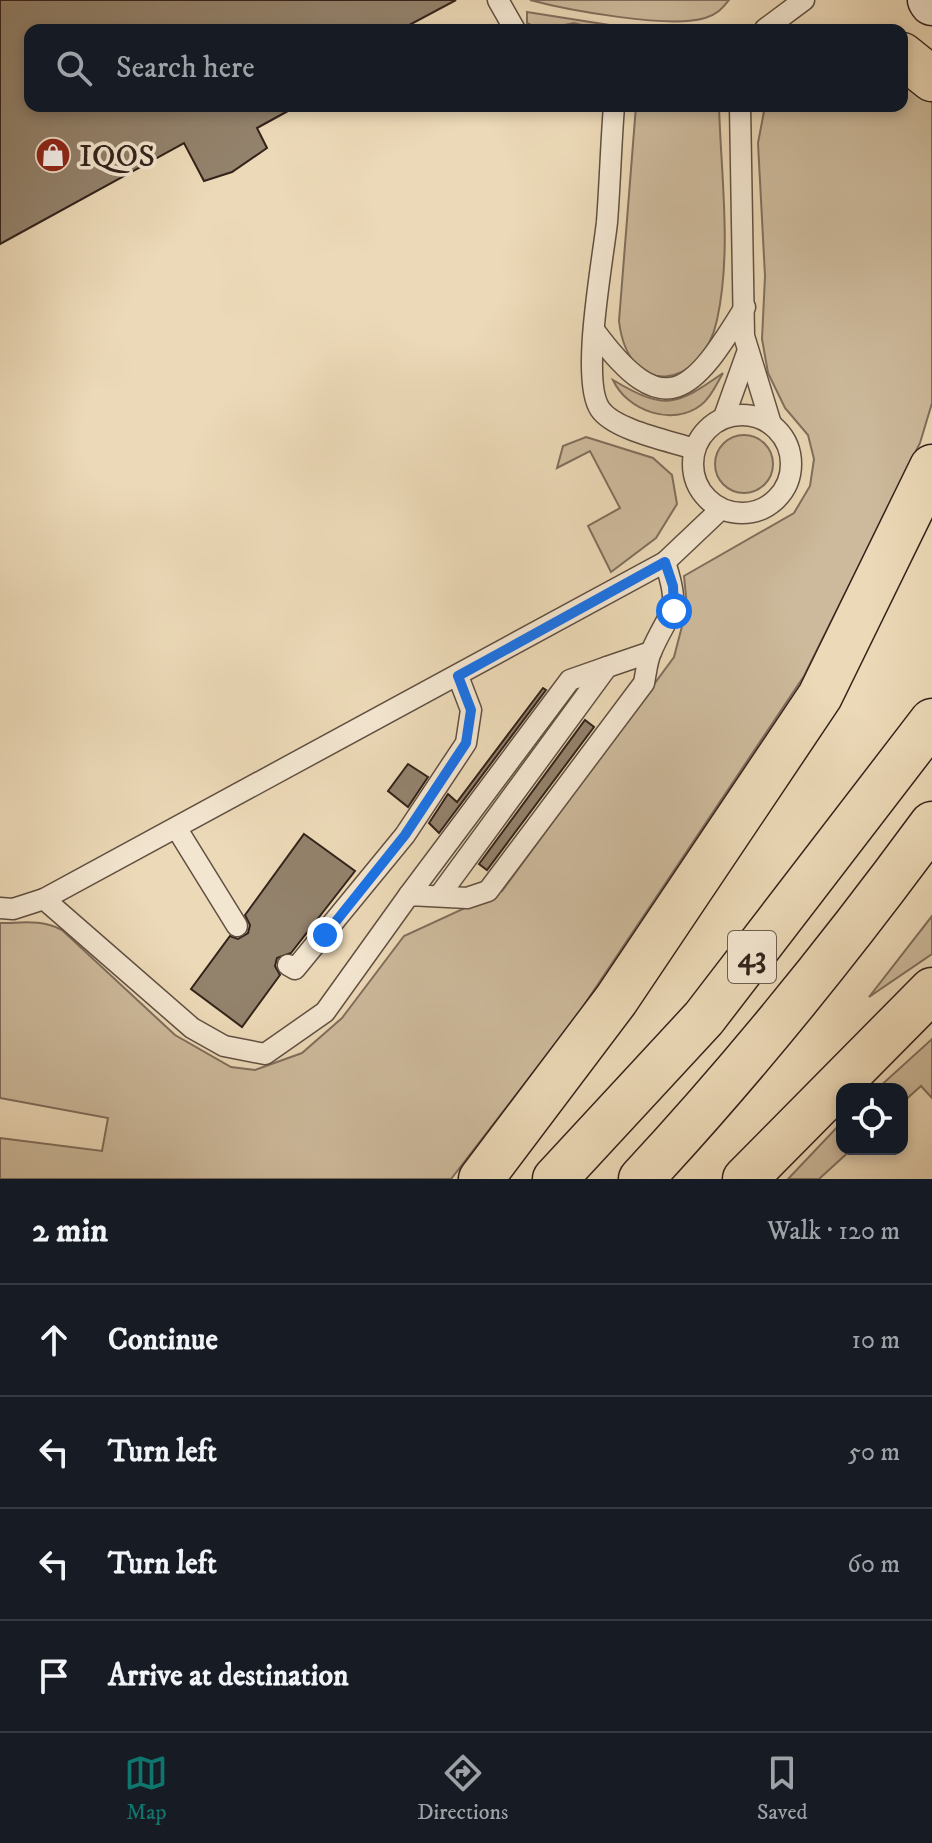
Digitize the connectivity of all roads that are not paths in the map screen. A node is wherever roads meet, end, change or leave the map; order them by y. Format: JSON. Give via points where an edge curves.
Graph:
{"nodes":[{"id":1,"x":498,"y":0,"type":"edge"},
{"id":2,"x":778,"y":0,"type":"edge"},
{"id":3,"x":804,"y":0,"type":"edge"},
{"id":4,"x":512,"y":24,"type":"edge"},
{"id":5,"x":767,"y":24,"type":"edge"},
{"id":6,"x":772,"y":24,"type":"edge"},
{"id":7,"x":908,"y":60,"type":"edge"},
{"id":8,"x":932,"y":79,"type":"edge"},
{"id":9,"x":614,"y":112,"type":"edge"},
{"id":10,"x":740,"y":112,"type":"edge"},
{"id":11,"x":745,"y":307,"type":"junction"},
{"id":12,"x":594,"y":330,"type":"junction"},
{"id":13,"x":747,"y":353,"type":"junction"},
{"id":14,"x":724,"y":417,"type":"junction"},
{"id":15,"x":771,"y":424,"type":"junction"},
{"id":16,"x":694,"y":449,"type":"junction"},
{"id":17,"x":932,"y":467,"type":"edge"},
{"id":18,"x":721,"y":509,"type":"junction"},
{"id":19,"x":665,"y":562,"type":"junction"},
{"id":20,"x":651,"y":652,"type":"junction"},
{"id":21,"x":607,"y":667,"type":"junction"},
{"id":22,"x":458,"y":676,"type":"junction"},
{"id":23,"x":932,"y":721,"type":"edge"},
{"id":24,"x":932,"y":824,"type":"edge"},
{"id":25,"x":177,"y":829,"type":"junction"},
{"id":26,"x":409,"y":895,"type":"junction"},
{"id":27,"x":439,"y":896,"type":"junction"},
{"id":28,"x":44,"y":899,"type":"junction"},
{"id":29,"x":0,"y":908,"type":"edge"},
{"id":30,"x":237,"y":926,"type":"dead end"},
{"id":31,"x":288,"y":965,"type":"dead end"},
{"id":32,"x":932,"y":990,"type":"edge"},
{"id":33,"x":481,"y":1179,"type":"edge"},
{"id":34,"x":555,"y":1179,"type":"edge"},
{"id":35,"x":641,"y":1179,"type":"edge"},
{"id":36,"x":745,"y":1179,"type":"edge"}],
"edges":[{"from":1,"to":4,"type":"lane"},
{"from":2,"to":5,"type":"lane"},
{"from":3,"to":6,"type":"lane"},
{"from":7,"to":8,"type":"highway"},
{"from":9,"to":12,"type":"lane"},
{"from":10,"to":11,"type":"lane"},
{"from":11,"to":12,"type":"lane","via":[[705,369],[668,388],[632,377]]},
{"from":11,"to":13,"type":"lane"},
{"from":12,"to":16,"type":"lane","via":[[592,376],[598,407],[634,430]]},
{"from":13,"to":14,"type":"lane"},
{"from":13,"to":15,"type":"lane"},
{"from":14,"to":15,"type":"lane","via":[[756,416]]},
{"from":14,"to":16,"type":"lane","via":[[711,425]]},
{"from":15,"to":18,"type":"lane","via":[[790,449],[792,466],[780,496],[753,512]]},
{"from":16,"to":18,"type":"lane","via":[[692,463],[700,490]]},
{"from":17,"to":33,"type":"highway","via":[[820,696],[616,1000]]},
{"from":18,"to":19,"type":"lane"},
{"from":19,"to":20,"type":"lane","via":[[674,611]]},
{"from":19,"to":22,"type":"lane"},
{"from":20,"to":21,"type":"lane"},
{"from":20,"to":27,"type":"lane","via":[[644,683],[488,891],[467,898]]},
{"from":21,"to":26,"type":"lane","via":[[570,680]]},
{"from":21,"to":27,"type":"lane"},
{"from":22,"to":25,"type":"lane"},
{"from":22,"to":31,"type":"lane","via":[[471,710],[466,743],[375,875],[295,969]]},
{"from":23,"to":34,"type":"highway","number":"43","via":[[704,1018]]},
{"from":24,"to":35,"type":"highway","number":"43","via":[[725,1089]]},
{"from":25,"to":28,"type":"lane"},
{"from":25,"to":30,"type":"lane"},
{"from":26,"to":27,"type":"lane"},
{"from":26,"to":28,"type":"lane","via":[[325,1012],[265,1054],[224,1046],[192,1028]]},
{"from":28,"to":29,"type":"lane"},
{"from":32,"to":36,"type":"highway"}]}
